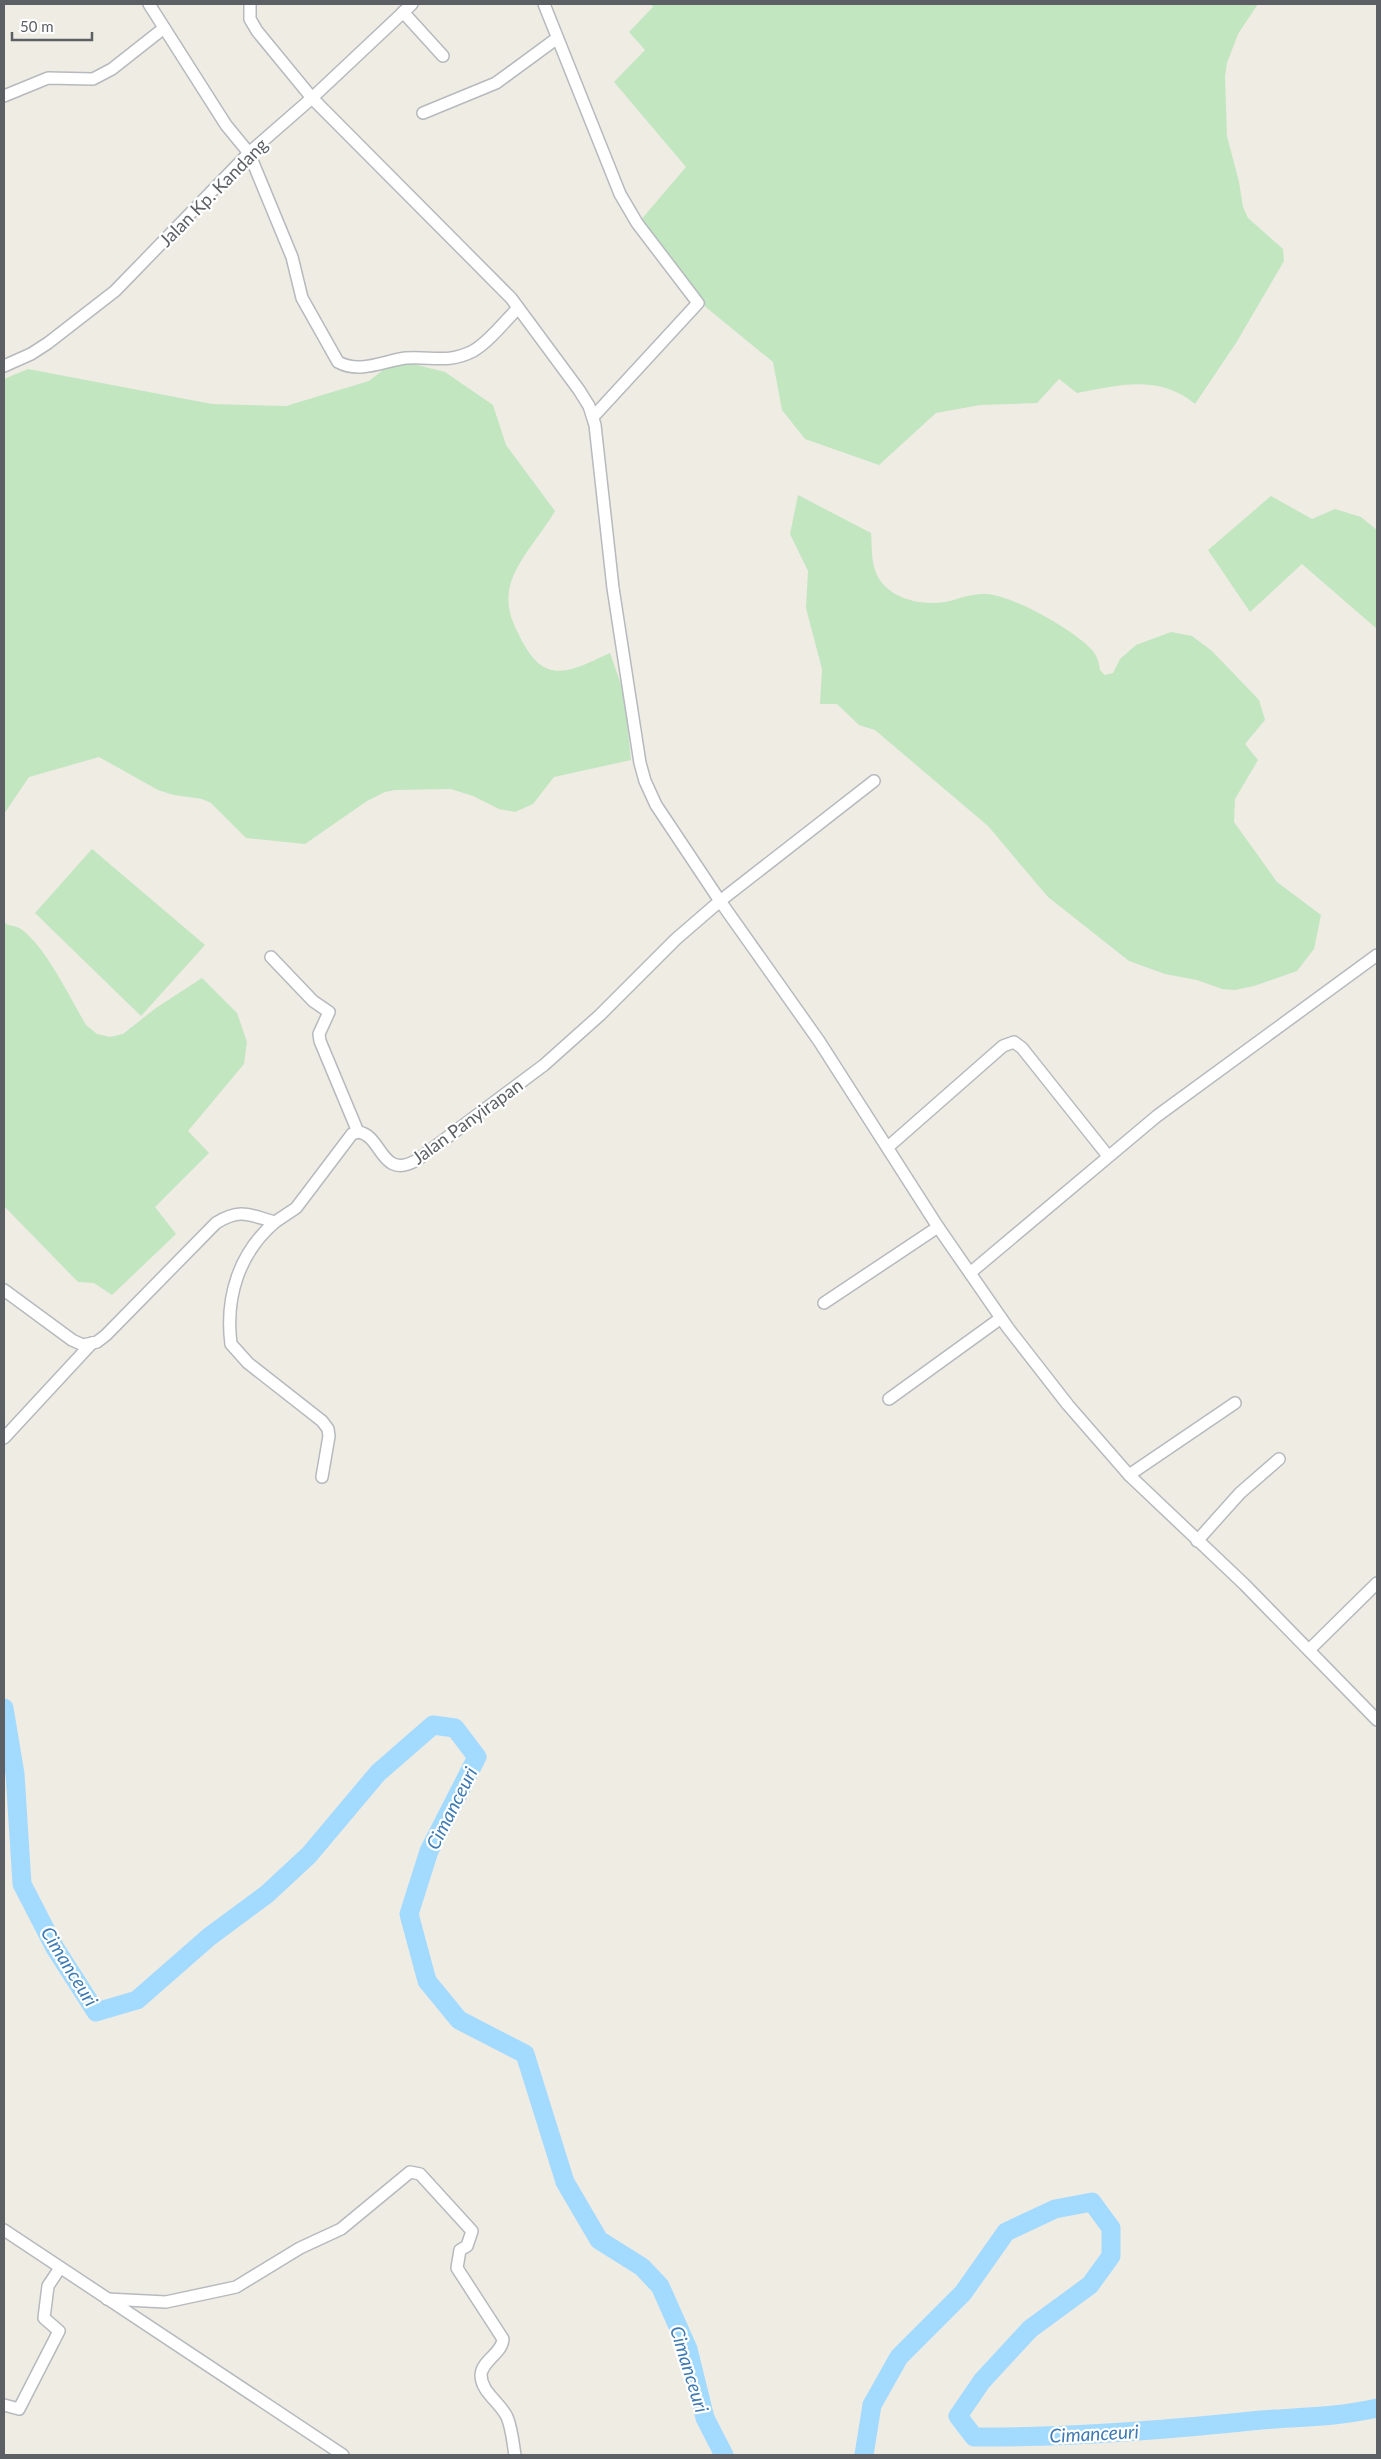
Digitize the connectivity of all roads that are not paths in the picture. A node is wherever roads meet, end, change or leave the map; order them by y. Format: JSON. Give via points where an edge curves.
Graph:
{"nodes":[{"id":1,"x":149,"y":4,"type":"edge"},
{"id":2,"x":250,"y":4,"type":"edge"},
{"id":3,"x":544,"y":4,"type":"edge"},
{"id":4,"x":407,"y":8,"type":"edge"},
{"id":5,"x":164,"y":28,"type":"junction"},
{"id":6,"x":556,"y":39,"type":"junction"},
{"id":7,"x":443,"y":56,"type":"dead end"},
{"id":8,"x":4,"y":96,"type":"edge"},
{"id":9,"x":312,"y":98,"type":"junction"},
{"id":10,"x":423,"y":113,"type":"dead end"},
{"id":11,"x":249,"y":153,"type":"junction"},
{"id":12,"x":518,"y":308,"type":"junction"},
{"id":13,"x":4,"y":366,"type":"edge"},
{"id":14,"x":593,"y":417,"type":"junction"},
{"id":15,"x":874,"y":781,"type":"dead end"},
{"id":16,"x":720,"y":901,"type":"junction"},
{"id":17,"x":1377,"y":955,"type":"edge"},
{"id":18,"x":272,"y":956,"type":"dead end"},
{"id":19,"x":358,"y":1132,"type":"junction"},
{"id":20,"x":888,"y":1147,"type":"junction"},
{"id":21,"x":1108,"y":1156,"type":"junction"},
{"id":22,"x":275,"y":1222,"type":"junction"},
{"id":23,"x":938,"y":1227,"type":"junction"},
{"id":24,"x":970,"y":1273,"type":"junction"},
{"id":25,"x":4,"y":1290,"type":"edge"},
{"id":26,"x":824,"y":1303,"type":"dead end"},
{"id":27,"x":1001,"y":1318,"type":"junction"},
{"id":28,"x":92,"y":1343,"type":"junction"},
{"id":29,"x":889,"y":1399,"type":"dead end"},
{"id":30,"x":1235,"y":1403,"type":"dead end"},
{"id":31,"x":4,"y":1438,"type":"edge"},
{"id":32,"x":1279,"y":1459,"type":"dead end"},
{"id":33,"x":1129,"y":1475,"type":"junction"},
{"id":34,"x":322,"y":1477,"type":"dead end"},
{"id":35,"x":1197,"y":1541,"type":"junction"},
{"id":36,"x":1377,"y":1583,"type":"edge"},
{"id":37,"x":1310,"y":1649,"type":"junction"},
{"id":38,"x":1377,"y":1720,"type":"edge"},
{"id":39,"x":4,"y":2230,"type":"edge"},
{"id":40,"x":60,"y":2268,"type":"junction"},
{"id":41,"x":107,"y":2299,"type":"junction"},
{"id":42,"x":4,"y":2405,"type":"edge"},
{"id":43,"x":343,"y":2455,"type":"edge"},
{"id":44,"x":515,"y":2455,"type":"edge"}],
"edges":[{"from":1,"to":5,"type":"street"},
{"from":2,"to":9,"type":"street","via":[[250,19],[257,31]]},
{"from":3,"to":6,"type":"street"},
{"from":4,"to":7,"type":"street"},
{"from":4,"to":9,"type":"street","name":"Jalan Kp. Kandang"},
{"from":5,"to":8,"type":"street","via":[[112,69],[92,79],[48,78]]},
{"from":5,"to":11,"type":"street","via":[[226,125]]},
{"from":6,"to":10,"type":"street","via":[[496,84]]},
{"from":6,"to":14,"type":"street","via":[[627,207],[698,303]]},
{"from":9,"to":11,"type":"street","name":"Jalan Kp. Kandang"},
{"from":9,"to":12,"type":"street","via":[[470,255]]},
{"from":11,"to":12,"type":"street","via":[[292,257],[302,298],[338,362],[356,368],[407,358],[431,360],[460,356],[476,350]]},
{"from":11,"to":13,"type":"street","name":"Jalan Kp. Kandang","via":[[95,308],[31,354]]},
{"from":12,"to":14,"type":"street","via":[[580,390]]},
{"from":14,"to":16,"type":"street","via":[[613,588],[645,781],[664,818]]},
{"from":15,"to":16,"type":"street"},
{"from":16,"to":19,"type":"street","name":"Jalan Panyirapan","via":[[676,939],[576,1038],[417,1160],[402,1166],[394,1164],[366,1134]]},
{"from":16,"to":20,"type":"street","via":[[819,1041]]},
{"from":17,"to":21,"type":"street","via":[[1227,1063]]},
{"from":18,"to":19,"type":"street","via":[[313,1001],[329,1012],[319,1034],[320,1041]]},
{"from":19,"to":22,"type":"street","via":[[352,1134],[296,1208]]},
{"from":20,"to":21,"type":"street","via":[[1003,1046],[1014,1042]]},
{"from":20,"to":23,"type":"street"},
{"from":21,"to":24,"type":"street"},
{"from":22,"to":28,"type":"street","via":[[240,1213],[231,1214],[216,1223],[106,1335]]},
{"from":22,"to":34,"type":"street","via":[[250,1248],[237,1277],[231,1298],[231,1344],[248,1363],[328,1429]]},
{"from":23,"to":24,"type":"street"},
{"from":23,"to":26,"type":"street"},
{"from":24,"to":27,"type":"street"},
{"from":25,"to":28,"type":"street","via":[[72,1340],[83,1345]]},
{"from":27,"to":29,"type":"street"},
{"from":27,"to":33,"type":"street","via":[[1068,1405]]},
{"from":28,"to":31,"type":"street"},
{"from":30,"to":33,"type":"street"},
{"from":32,"to":35,"type":"street","via":[[1240,1493]]},
{"from":33,"to":35,"type":"street"},
{"from":35,"to":37,"type":"street"},
{"from":36,"to":37,"type":"street"},
{"from":37,"to":38,"type":"street"},
{"from":39,"to":40,"type":"street"},
{"from":40,"to":41,"type":"street"},
{"from":40,"to":42,"type":"street","via":[[48,2286],[44,2318],[59,2331],[19,2409]]},
{"from":41,"to":43,"type":"street"},
{"from":41,"to":44,"type":"street","via":[[166,2302],[236,2286],[300,2248],[341,2229],[410,2172],[420,2174],[472,2232],[467,2246],[457,2256],[457,2268],[503,2339],[502,2346],[483,2368],[481,2376],[485,2388],[507,2417]]}]}
